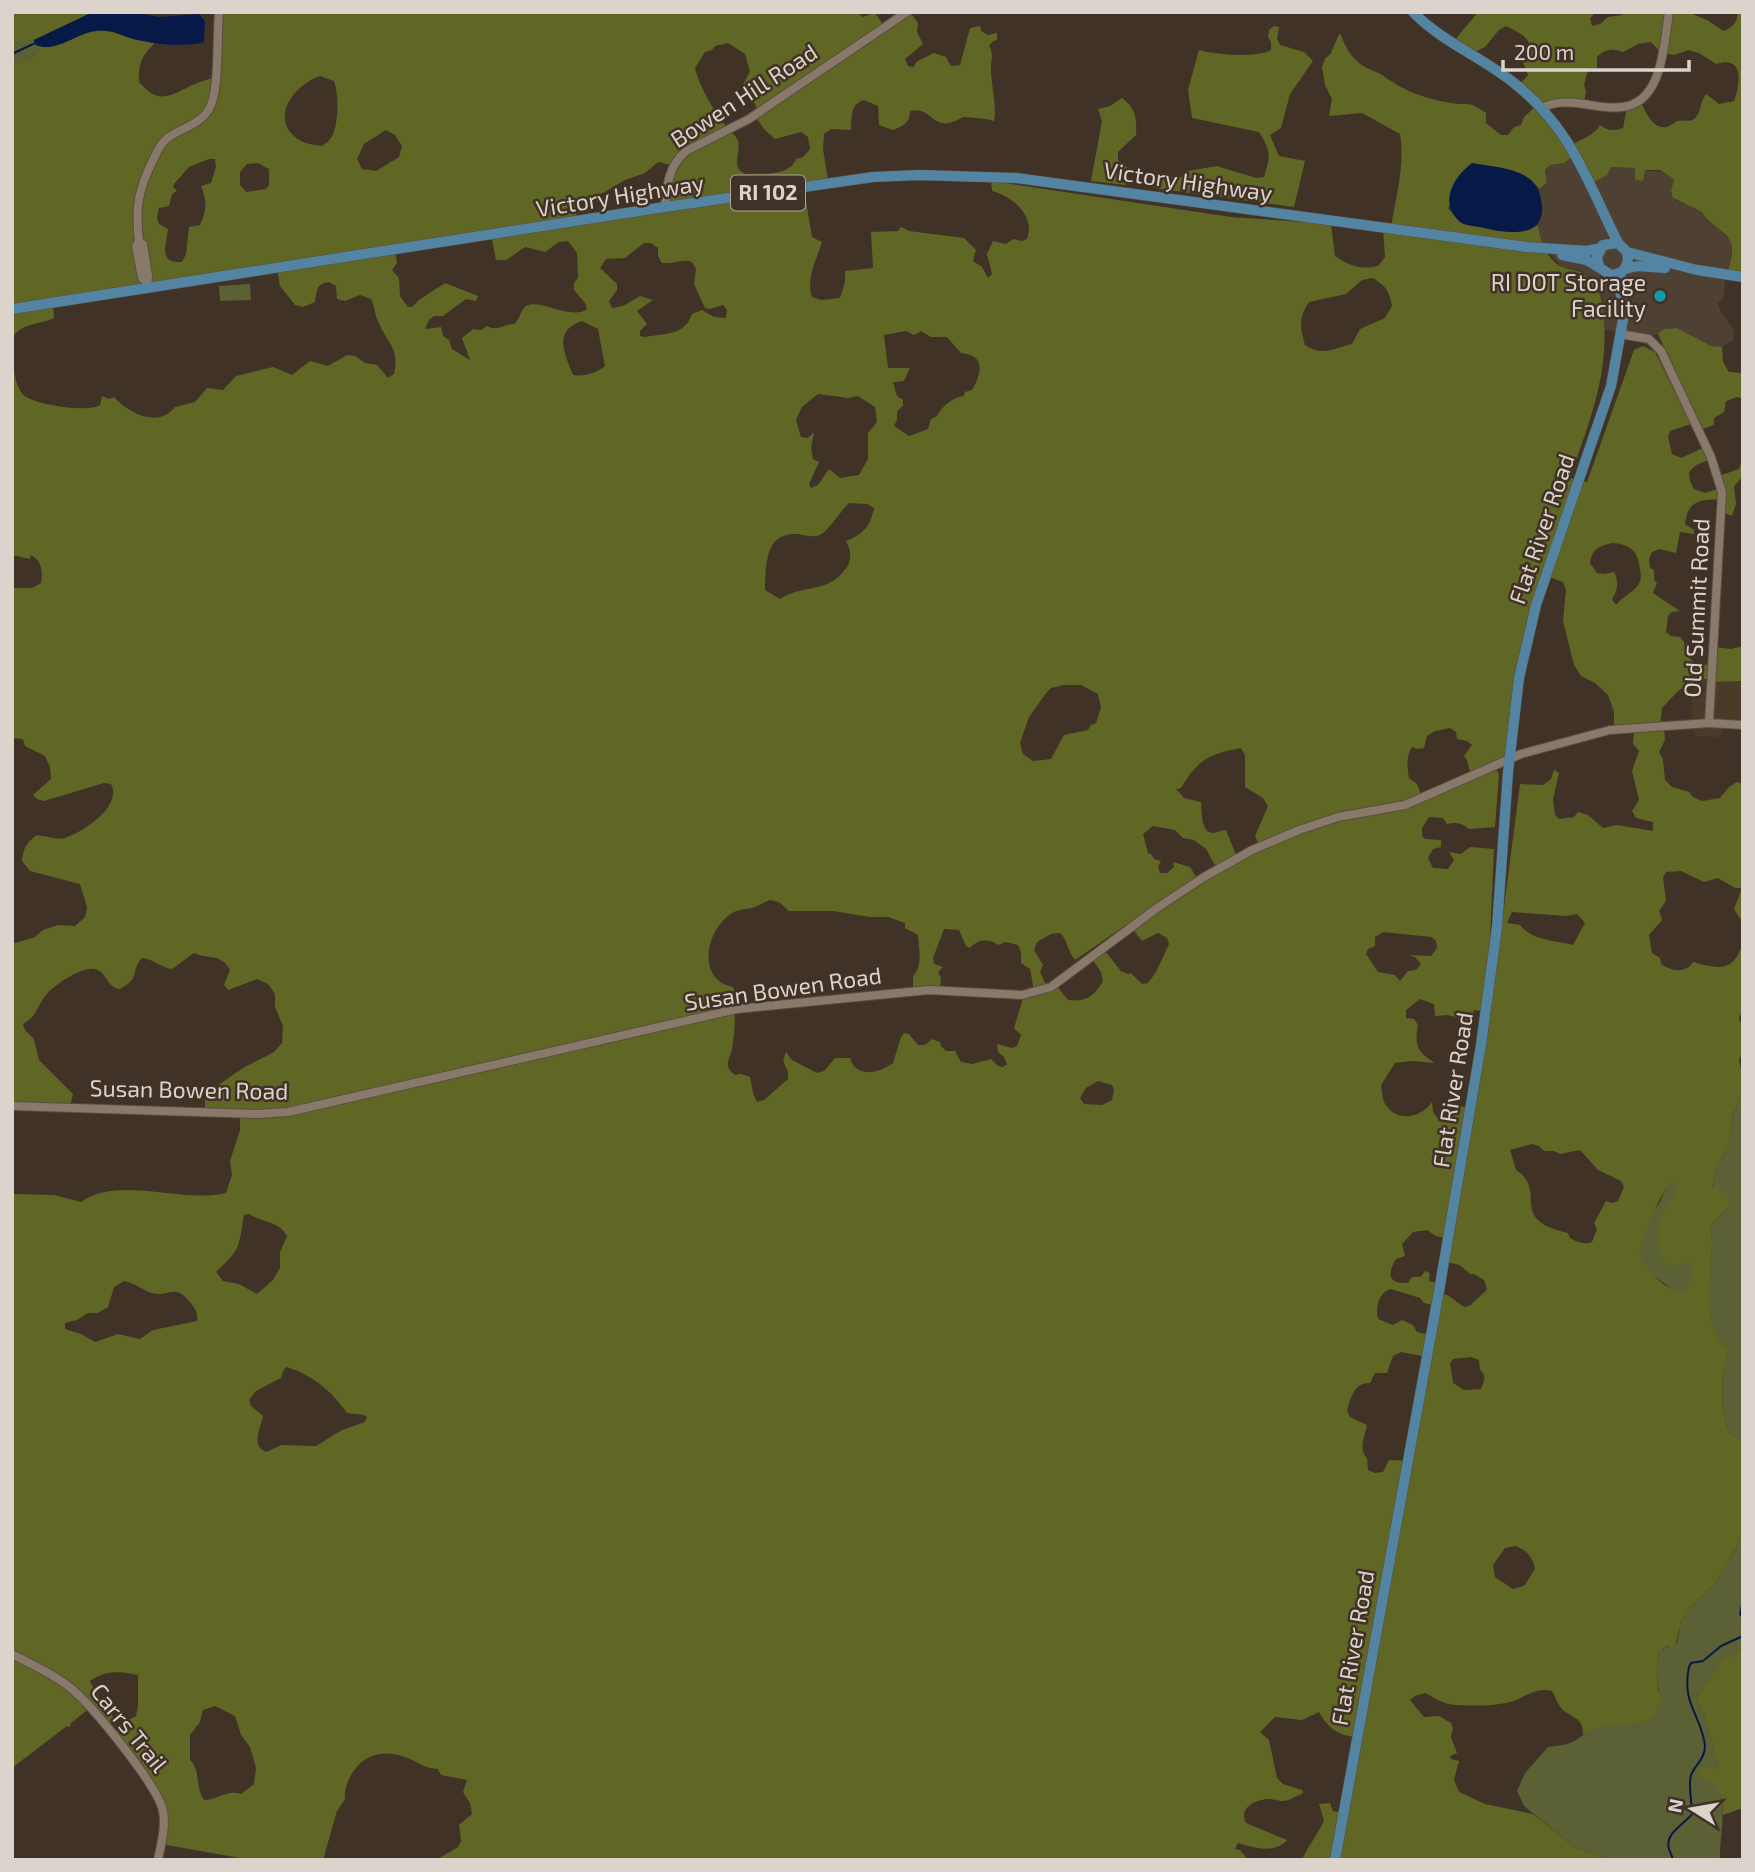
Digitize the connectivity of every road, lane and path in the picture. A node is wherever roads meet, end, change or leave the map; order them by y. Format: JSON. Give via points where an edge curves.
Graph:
{"nodes":[{"id":1,"x":219,"y":12,"type":"edge"},
{"id":2,"x":907,"y":12,"type":"edge"},
{"id":3,"x":1413,"y":12,"type":"edge"},
{"id":4,"x":1670,"y":12,"type":"edge"},
{"id":5,"x":1542,"y":108,"type":"junction"},
{"id":6,"x":1590,"y":180,"type":"junction"},
{"id":7,"x":665,"y":207,"type":"junction"},
{"id":8,"x":1618,"y":243,"type":"junction"},
{"id":9,"x":1602,"y":246,"type":"junction"},
{"id":10,"x":1527,"y":247,"type":"junction"},
{"id":11,"x":1627,"y":252,"type":"junction"},
{"id":12,"x":1602,"y":270,"type":"junction"},
{"id":13,"x":1623,"y":270,"type":"junction"},
{"id":14,"x":1697,"y":270,"type":"junction"},
{"id":15,"x":1743,"y":277,"type":"edge"},
{"id":16,"x":147,"y":284,"type":"junction"},
{"id":17,"x":12,"y":309,"type":"edge"},
{"id":18,"x":1619,"y":334,"type":"junction"},
{"id":19,"x":1709,"y":723,"type":"junction"},
{"id":20,"x":1743,"y":725,"type":"edge"},
{"id":21,"x":1509,"y":761,"type":"junction"},
{"id":22,"x":12,"y":1105,"type":"edge"},
{"id":23,"x":12,"y":1654,"type":"edge"},
{"id":24,"x":158,"y":1860,"type":"edge"},
{"id":25,"x":1335,"y":1860,"type":"edge"}],
"edges":[{"from":1,"to":16,"type":"street","via":[[212,104],[204,117],[166,139],[142,182],[136,213]]},
{"from":2,"to":7,"type":"street","name":"Bowen Hill Road","via":[[743,122],[686,151],[668,177]]},
{"from":3,"to":5,"type":"main road","via":[[1509,79]]},
{"from":4,"to":5,"type":"street","via":[[1656,77],[1643,99],[1622,107],[1567,102]]},
{"from":5,"to":6,"type":"main road"},
{"from":6,"to":8,"type":"main road"},
{"from":6,"to":9,"type":"main road","via":[[1605,234]]},
{"from":7,"to":10,"type":"main road","name":"Victory Highway","number":"RI 102","via":[[873,177],[985,175]]},
{"from":7,"to":16,"type":"main road","name":"Victory Highway","number":"RI 102"},
{"from":8,"to":9,"type":"main road"},
{"from":8,"to":11,"type":"main road"},
{"from":9,"to":10,"type":"main road","name":"Victory Highway","number":"RI 102","via":[[1587,251]]},
{"from":9,"to":12,"type":"main road","via":[[1597,257]]},
{"from":10,"to":12,"type":"main road","name":"Victory Highway","number":"RI 102","via":[[1587,260]]},
{"from":11,"to":13,"type":"main road"},
{"from":11,"to":14,"type":"main road"},
{"from":12,"to":13,"type":"main road","via":[[1616,274]]},
{"from":12,"to":18,"type":"main road","name":"Flat River Road","via":[[1617,304]]},
{"from":13,"to":14,"type":"main road","via":[[1638,266]]},
{"from":13,"to":18,"type":"main road","name":"Flat River Road","via":[[1619,282],[1624,314]]},
{"from":14,"to":15,"type":"main road"},
{"from":16,"to":17,"type":"main road","name":"Victory Highway","number":"RI 102"},
{"from":18,"to":19,"type":"street","name":"Old Summit Road","via":[[1649,339],[1661,351],[1719,480]]},
{"from":18,"to":21,"type":"main road","name":"Flat River Road","via":[[1606,401],[1530,626]]},
{"from":19,"to":20,"type":"street"},
{"from":19,"to":21,"type":"street","name":"Old Summit Road","via":[[1610,730]]},
{"from":21,"to":22,"type":"street","name":"Susan Bowen Road","via":[[1405,805],[1338,817],[1252,850],[1157,908],[1051,987],[1031,994],[929,990],[737,1009],[288,1112]]},
{"from":21,"to":25,"type":"main road","name":"Flat River Road","via":[[1497,927],[1481,1045]]},
{"from":23,"to":24,"type":"street","name":"Carrs Trail","via":[[84,1699],[146,1777],[164,1815]]}]}
